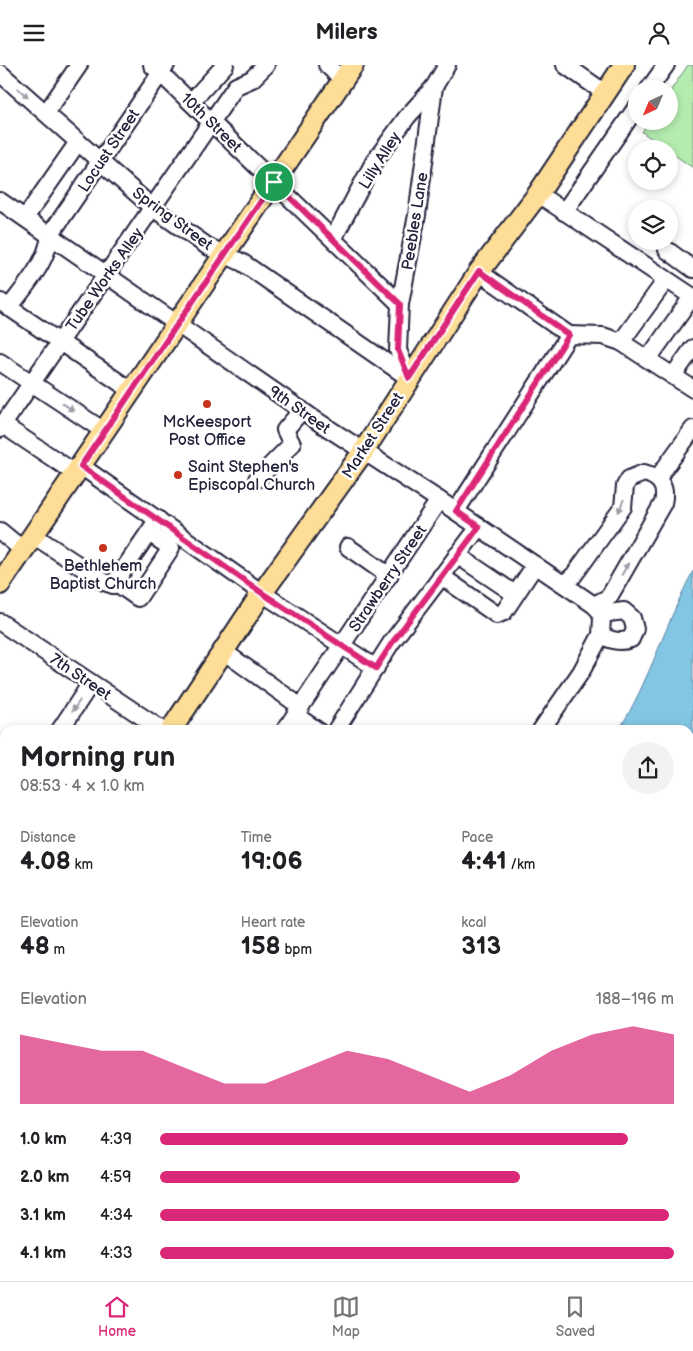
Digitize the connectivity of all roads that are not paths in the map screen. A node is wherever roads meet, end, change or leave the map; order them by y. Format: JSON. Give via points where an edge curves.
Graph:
{"nodes":[{"id":1,"x":79,"y":65,"type":"edge"},
{"id":2,"x":226,"y":65,"type":"edge"},
{"id":3,"x":266,"y":65,"type":"edge"},
{"id":4,"x":327,"y":65,"type":"edge"},
{"id":5,"x":447,"y":65,"type":"edge"},
{"id":6,"x":565,"y":65,"type":"edge"},
{"id":7,"x":624,"y":65,"type":"edge"},
{"id":8,"x":666,"y":65,"type":"edge"},
{"id":9,"x":160,"y":68,"type":"edge"},
{"id":10,"x":0,"y":73,"type":"edge"},
{"id":11,"x":348,"y":73,"type":"edge"},
{"id":12,"x":656,"y":80,"type":"edge"},
{"id":13,"x":434,"y":87,"type":"junction"},
{"id":14,"x":606,"y":93,"type":"junction"},
{"id":15,"x":191,"y":102,"type":"junction"},
{"id":16,"x":46,"y":113,"type":"junction"},
{"id":17,"x":628,"y":119,"type":"edge"},
{"id":18,"x":212,"y":123,"type":"junction"},
{"id":19,"x":78,"y":142,"type":"junction"},
{"id":20,"x":100,"y":161,"type":"junction"},
{"id":21,"x":274,"y":182,"type":"junction"},
{"id":22,"x":538,"y":194,"type":"junction"},
{"id":23,"x":1,"y":204,"type":"edge"},
{"id":24,"x":153,"y":208,"type":"junction"},
{"id":25,"x":564,"y":211,"type":"junction"},
{"id":26,"x":25,"y":218,"type":"junction"},
{"id":27,"x":50,"y":235,"type":"junction"},
{"id":28,"x":334,"y":239,"type":"junction"},
{"id":29,"x":666,"y":250,"type":"dead end"},
{"id":30,"x":224,"y":254,"type":"junction"},
{"id":31,"x":693,"y":269,"type":"edge"},
{"id":32,"x":479,"y":271,"type":"junction"},
{"id":33,"x":107,"y":275,"type":"junction"},
{"id":34,"x":666,"y":280,"type":"junction"},
{"id":35,"x":692,"y":297,"type":"edge"},
{"id":36,"x":400,"y":304,"type":"junction"},
{"id":37,"x":5,"y":305,"type":"edge"},
{"id":38,"x":178,"y":323,"type":"junction"},
{"id":39,"x":569,"y":335,"type":"junction"},
{"id":40,"x":60,"y":342,"type":"junction"},
{"id":41,"x":621,"y":342,"type":"junction"},
{"id":42,"x":693,"y":348,"type":"edge"},
{"id":43,"x":648,"y":359,"type":"junction"},
{"id":44,"x":0,"y":362,"type":"edge"},
{"id":45,"x":674,"y":376,"type":"junction"},
{"id":46,"x":409,"y":378,"type":"junction"},
{"id":47,"x":32,"y":383,"type":"junction"},
{"id":48,"x":693,"y":389,"type":"edge"},
{"id":49,"x":132,"y":391,"type":"junction"},
{"id":50,"x":302,"y":411,"type":"junction"},
{"id":51,"x":1,"y":426,"type":"edge"},
{"id":52,"x":693,"y":429,"type":"edge"},
{"id":53,"x":104,"y":431,"type":"junction"},
{"id":54,"x":363,"y":452,"type":"junction"},
{"id":55,"x":78,"y":469,"type":"junction"},
{"id":56,"x":257,"y":479,"type":"dead end"},
{"id":57,"x":657,"y":479,"type":"junction"},
{"id":58,"x":439,"y":500,"type":"junction"},
{"id":59,"x":456,"y":511,"type":"junction"},
{"id":60,"x":158,"y":519,"type":"junction"},
{"id":61,"x":479,"y":527,"type":"junction"},
{"id":62,"x":0,"y":531,"type":"edge"},
{"id":63,"x":149,"y":533,"type":"junction"},
{"id":64,"x":28,"y":542,"type":"junction"},
{"id":65,"x":348,"y":547,"type":"dead end"},
{"id":66,"x":457,"y":555,"type":"junction"},
{"id":67,"x":535,"y":565,"type":"junction"},
{"id":68,"x":389,"y":576,"type":"junction"},
{"id":69,"x":441,"y":576,"type":"junction"},
{"id":70,"x":109,"y":582,"type":"junction"},
{"id":71,"x":0,"y":584,"type":"edge"},
{"id":72,"x":564,"y":584,"type":"junction"},
{"id":73,"x":262,"y":593,"type":"junction"},
{"id":74,"x":515,"y":595,"type":"junction"},
{"id":75,"x":598,"y":609,"type":"junction"},
{"id":76,"x":0,"y":622,"type":"edge"},
{"id":77,"x":601,"y":635,"type":"junction"},
{"id":78,"x":342,"y":645,"type":"junction"},
{"id":79,"x":223,"y":651,"type":"junction"},
{"id":80,"x":376,"y":668,"type":"junction"},
{"id":81,"x":92,"y":683,"type":"junction"},
{"id":82,"x":298,"y":711,"type":"junction"},
{"id":83,"x":63,"y":725,"type":"edge"},
{"id":84,"x":155,"y":725,"type":"edge"},
{"id":85,"x":174,"y":725,"type":"edge"},
{"id":86,"x":288,"y":725,"type":"edge"},
{"id":87,"x":312,"y":725,"type":"edge"},
{"id":88,"x":339,"y":725,"type":"edge"},
{"id":89,"x":544,"y":725,"type":"edge"}],
"edges":[{"from":1,"to":16,"type":"street"},
{"from":2,"to":15,"type":"street"},
{"from":3,"to":18,"type":"street","name":"Tube Works Alley","via":[[252,79],[236,86]]},
{"from":4,"to":11,"type":"street"},
{"from":5,"to":13,"type":"street","name":"Peebles Lane"},
{"from":6,"to":14,"type":"street"},
{"from":7,"to":14,"type":"main road","name":"Market Street"},
{"from":8,"to":12,"type":"street"},
{"from":9,"to":15,"type":"street","name":"10th Street"},
{"from":9,"to":20,"type":"street","name":"Locust Street"},
{"from":10,"to":16,"type":"street","name":"Spring Street","one_way":true},
{"from":11,"to":21,"type":"main road"},
{"from":13,"to":28,"type":"street","name":"Lilly Alley","via":[[374,162]]},
{"from":13,"to":36,"type":"street","name":"Peebles Lane","via":[[417,215]]},
{"from":14,"to":22,"type":"main road","name":"Market Street"},
{"from":15,"to":18,"type":"street","name":"10th Street"},
{"from":16,"to":19,"type":"street","name":"Spring Street"},
{"from":17,"to":25,"type":"street"},
{"from":18,"to":21,"type":"street","name":"10th Street"},
{"from":18,"to":24,"type":"street","name":"Tube Works Alley","via":[[196,141]]},
{"from":19,"to":20,"type":"street","name":"Spring Street"},
{"from":19,"to":26,"type":"street"},
{"from":20,"to":24,"type":"street","name":"Spring Street"},
{"from":20,"to":27,"type":"street","name":"Locust Street"},
{"from":21,"to":28,"type":"street","name":"10th Street"},
{"from":21,"to":30,"type":"main road"},
{"from":22,"to":25,"type":"street"},
{"from":22,"to":32,"type":"main road","name":"Market Street"},
{"from":23,"to":26,"type":"street","name":"9th Street"},
{"from":24,"to":30,"type":"street","name":"Spring Street","via":[[207,246]]},
{"from":24,"to":33,"type":"street","name":"Tube Works Alley"},
{"from":25,"to":34,"type":"street"},
{"from":26,"to":27,"type":"street","name":"9th Street"},
{"from":27,"to":33,"type":"street","name":"9th Street"},
{"from":27,"to":37,"type":"street","name":"Locust Street","via":[[40,265]]},
{"from":28,"to":36,"type":"street","name":"10th Street"},
{"from":29,"to":31,"type":"street"},
{"from":30,"to":38,"type":"main road"},
{"from":30,"to":46,"type":"street","name":"Spring Street","via":[[243,263]]},
{"from":32,"to":39,"type":"street"},
{"from":32,"to":46,"type":"main road","name":"Market Street"},
{"from":33,"to":38,"type":"street","name":"9th Street"},
{"from":33,"to":40,"type":"street","name":"Tube Works Alley"},
{"from":34,"to":35,"type":"street"},
{"from":34,"to":41,"type":"street"},
{"from":35,"to":43,"type":"street"},
{"from":36,"to":46,"type":"street","name":"Peebles Lane","via":[[398,350]]},
{"from":37,"to":40,"type":"street"},
{"from":38,"to":49,"type":"main road"},
{"from":38,"to":50,"type":"street","name":"9th Street"},
{"from":39,"to":41,"type":"street","via":[[602,336]]},
{"from":39,"to":59,"type":"street"},
{"from":40,"to":47,"type":"street","name":"Tube Works Alley"},
{"from":40,"to":49,"type":"street"},
{"from":41,"to":43,"type":"street"},
{"from":42,"to":45,"type":"street"},
{"from":43,"to":45,"type":"street"},
{"from":44,"to":47,"type":"street"},
{"from":45,"to":48,"type":"street"},
{"from":46,"to":54,"type":"main road","name":"Market Street"},
{"from":47,"to":51,"type":"street","name":"Tube Works Alley"},
{"from":47,"to":53,"type":"street","one_way":true},
{"from":49,"to":53,"type":"main road"},
{"from":50,"to":54,"type":"street","name":"9th Street"},
{"from":50,"to":56,"type":"street","via":[[285,430],[292,444]]},
{"from":51,"to":55,"type":"street"},
{"from":52,"to":57,"type":"street"},
{"from":53,"to":55,"type":"main road"},
{"from":54,"to":58,"type":"street","name":"9th Street"},
{"from":54,"to":73,"type":"main road","name":"Market Street"},
{"from":55,"to":60,"type":"street"},
{"from":55,"to":64,"type":"main road"},
{"from":57,"to":72,"type":"street","one_way":true,"via":[[644,473],[628,479],[624,486],[623,507]]},
{"from":75,"to":57,"type":"street","one_way":true,"via":[[609,597],[663,503],[663,486]]},
{"from":58,"to":59,"type":"street","name":"9th Street"},
{"from":58,"to":68,"type":"street","name":"Strawberry Street"},
{"from":59,"to":61,"type":"street","name":"9th Street"},
{"from":60,"to":63,"type":"street"},
{"from":60,"to":73,"type":"street"},
{"from":61,"to":66,"type":"street"},
{"from":61,"to":67,"type":"street","name":"9th Street"},
{"from":62,"to":64,"type":"street"},
{"from":63,"to":70,"type":"street"},
{"from":63,"to":70,"type":"street","via":[[171,549],[138,598]]},
{"from":64,"to":70,"type":"street"},
{"from":64,"to":71,"type":"main road"},
{"from":65,"to":68,"type":"street"},
{"from":66,"to":69,"type":"street"},
{"from":66,"to":74,"type":"street"},
{"from":67,"to":72,"type":"street","name":"9th Street"},
{"from":67,"to":74,"type":"street"},
{"from":68,"to":78,"type":"street","name":"Strawberry Street"},
{"from":69,"to":74,"type":"street","via":[[497,615],[504,612]]},
{"from":69,"to":80,"type":"street"},
{"from":72,"to":75,"type":"street","name":"9th Street"},
{"from":73,"to":78,"type":"street"},
{"from":73,"to":79,"type":"main road","name":"Market Street"},
{"from":75,"to":77,"type":"street"},
{"from":75,"to":77,"type":"street","via":[[624,611],[632,617],[635,629],[631,639],[624,641]]},
{"from":76,"to":81,"type":"street","name":"7th Street"},
{"from":77,"to":89,"type":"street","via":[[581,672]]},
{"from":78,"to":80,"type":"street"},
{"from":78,"to":82,"type":"street","name":"Strawberry Street"},
{"from":79,"to":82,"type":"street"},
{"from":79,"to":85,"type":"main road","name":"Market Street"},
{"from":80,"to":88,"type":"street"},
{"from":81,"to":83,"type":"street","one_way":true},
{"from":81,"to":84,"type":"street","name":"7th Street"},
{"from":82,"to":86,"type":"street","name":"Strawberry Street"},
{"from":82,"to":87,"type":"street"}]}
